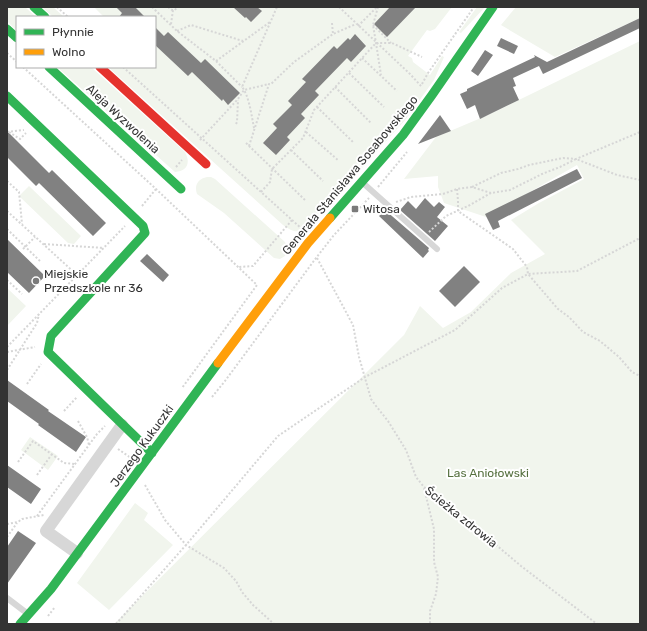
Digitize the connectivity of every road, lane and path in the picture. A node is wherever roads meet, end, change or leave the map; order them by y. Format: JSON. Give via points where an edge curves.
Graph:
{"nodes":[{"id":1,"x":34,"y":7,"type":"edge"},
{"id":2,"x":57,"y":7,"type":"edge"},
{"id":3,"x":152,"y":7,"type":"edge"},
{"id":4,"x":168,"y":7,"type":"edge"},
{"id":5,"x":177,"y":7,"type":"edge"},
{"id":6,"x":277,"y":7,"type":"edge"},
{"id":7,"x":339,"y":7,"type":"edge"},
{"id":8,"x":377,"y":7,"type":"edge"},
{"id":9,"x":474,"y":7,"type":"edge"},
{"id":10,"x":493,"y":7,"type":"edge"},
{"id":11,"x":173,"y":10,"type":"junction"},
{"id":12,"x":44,"y":16,"type":"edge"},
{"id":13,"x":67,"y":16,"type":"edge"},
{"id":14,"x":270,"y":22,"type":"junction"},
{"id":15,"x":332,"y":23,"type":"dead end"},
{"id":16,"x":171,"y":25,"type":"junction"},
{"id":17,"x":357,"y":25,"type":"junction"},
{"id":18,"x":373,"y":25,"type":"junction"},
{"id":19,"x":7,"y":29,"type":"edge"},
{"id":20,"x":177,"y":31,"type":"junction"},
{"id":21,"x":333,"y":34,"type":"junction"},
{"id":22,"x":16,"y":37,"type":"edge"},
{"id":23,"x":244,"y":42,"type":"junction"},
{"id":24,"x":376,"y":43,"type":"junction"},
{"id":25,"x":392,"y":43,"type":"junction"},
{"id":26,"x":7,"y":53,"type":"edge"},
{"id":27,"x":422,"y":57,"type":"dead end"},
{"id":28,"x":362,"y":58,"type":"junction"},
{"id":29,"x":16,"y":61,"type":"edge"},
{"id":30,"x":216,"y":61,"type":"junction"},
{"id":31,"x":24,"y":68,"type":"edge"},
{"id":32,"x":50,"y":68,"type":"edge"},
{"id":33,"x":101,"y":68,"type":"edge"},
{"id":34,"x":124,"y":68,"type":"edge"},
{"id":35,"x":349,"y":73,"type":"junction"},
{"id":36,"x":381,"y":75,"type":"junction"},
{"id":37,"x":269,"y":84,"type":"junction"},
{"id":38,"x":242,"y":87,"type":"junction"},
{"id":39,"x":335,"y":87,"type":"junction"},
{"id":40,"x":244,"y":90,"type":"junction"},
{"id":41,"x":397,"y":91,"type":"dead end"},
{"id":42,"x":7,"y":96,"type":"edge"},
{"id":43,"x":238,"y":99,"type":"junction"},
{"id":44,"x":317,"y":107,"type":"junction"},
{"id":45,"x":384,"y":107,"type":"dead end"},
{"id":46,"x":371,"y":123,"type":"dead end"},
{"id":47,"x":236,"y":124,"type":"dead end"},
{"id":48,"x":254,"y":130,"type":"junction"},
{"id":49,"x":8,"y":132,"type":"edge"},
{"id":50,"x":306,"y":132,"type":"junction"},
{"id":51,"x":640,"y":132,"type":"edge"},
{"id":52,"x":201,"y":139,"type":"junction"},
{"id":53,"x":246,"y":143,"type":"dead end"},
{"id":54,"x":354,"y":144,"type":"dead end"},
{"id":55,"x":249,"y":146,"type":"junction"},
{"id":56,"x":191,"y":150,"type":"junction"},
{"id":57,"x":290,"y":150,"type":"junction"},
{"id":58,"x":408,"y":151,"type":"dead end"},
{"id":59,"x":576,"y":159,"type":"junction"},
{"id":60,"x":339,"y":161,"type":"dead end"},
{"id":61,"x":206,"y":164,"type":"dead end"},
{"id":62,"x":272,"y":169,"type":"junction"},
{"id":63,"x":168,"y":176,"type":"junction"},
{"id":64,"x":640,"y":180,"type":"edge"},
{"id":65,"x":7,"y":181,"type":"edge"},
{"id":66,"x":323,"y":181,"type":"dead end"},
{"id":67,"x":362,"y":182,"type":"junction"},
{"id":68,"x":472,"y":187,"type":"junction"},
{"id":69,"x":156,"y":189,"type":"junction"},
{"id":70,"x":181,"y":189,"type":"dead end"},
{"id":71,"x":456,"y":190,"type":"junction"},
{"id":72,"x":260,"y":192,"type":"junction"},
{"id":73,"x":374,"y":192,"type":"junction"},
{"id":74,"x":491,"y":192,"type":"junction"},
{"id":75,"x":306,"y":201,"type":"dead end"},
{"id":76,"x":387,"y":205,"type":"junction"},
{"id":77,"x":458,"y":210,"type":"junction"},
{"id":78,"x":7,"y":211,"type":"edge"},
{"id":79,"x":134,"y":217,"type":"junction"},
{"id":80,"x":292,"y":220,"type":"junction"},
{"id":81,"x":22,"y":225,"type":"junction"},
{"id":82,"x":7,"y":229,"type":"edge"},
{"id":83,"x":303,"y":229,"type":"dead end"},
{"id":84,"x":35,"y":237,"type":"junction"},
{"id":85,"x":424,"y":237,"type":"junction"},
{"id":86,"x":640,"y":238,"type":"edge"},
{"id":87,"x":43,"y":244,"type":"junction"},
{"id":88,"x":25,"y":247,"type":"junction"},
{"id":89,"x":104,"y":248,"type":"junction"},
{"id":90,"x":22,"y":249,"type":"dead end"},
{"id":91,"x":437,"y":249,"type":"dead end"},
{"id":92,"x":316,"y":258,"type":"junction"},
{"id":93,"x":41,"y":262,"type":"dead end"},
{"id":94,"x":238,"y":267,"type":"junction"},
{"id":95,"x":528,"y":274,"type":"junction"},
{"id":96,"x":77,"y":275,"type":"junction"},
{"id":97,"x":7,"y":280,"type":"edge"},
{"id":98,"x":280,"y":280,"type":"joint"},
{"id":99,"x":22,"y":294,"type":"dead end"},
{"id":100,"x":39,"y":314,"type":"junction"},
{"id":101,"x":7,"y":347,"type":"edge"},
{"id":102,"x":49,"y":348,"type":"junction"},
{"id":103,"x":20,"y":349,"type":"junction"},
{"id":104,"x":7,"y":352,"type":"edge"},
{"id":105,"x":7,"y":370,"type":"edge"},
{"id":106,"x":640,"y":376,"type":"edge"},
{"id":107,"x":365,"y":377,"type":"junction"},
{"id":108,"x":27,"y":384,"type":"dead end"},
{"id":109,"x":181,"y":389,"type":"dead end"},
{"id":110,"x":211,"y":397,"type":"dead end"},
{"id":111,"x":78,"y":421,"type":"dead end"},
{"id":112,"x":118,"y":421,"type":"junction"},
{"id":113,"x":109,"y":443,"type":"junction"},
{"id":114,"x":141,"y":443,"type":"junction"},
{"id":115,"x":89,"y":445,"type":"junction"},
{"id":116,"x":152,"y":453,"type":"junction"},
{"id":117,"x":52,"y":454,"type":"junction"},
{"id":118,"x":18,"y":462,"type":"dead end"},
{"id":119,"x":75,"y":464,"type":"junction"},
{"id":120,"x":37,"y":475,"type":"dead end"},
{"id":121,"x":424,"y":487,"type":"junction"},
{"id":122,"x":141,"y":491,"type":"dead end"},
{"id":123,"x":60,"y":512,"type":"junction"},
{"id":124,"x":38,"y":516,"type":"junction"},
{"id":125,"x":18,"y":522,"type":"junction"},
{"id":126,"x":7,"y":523,"type":"edge"},
{"id":127,"x":7,"y":537,"type":"edge"},
{"id":128,"x":186,"y":545,"type":"junction"},
{"id":129,"x":77,"y":553,"type":"junction"},
{"id":130,"x":7,"y":598,"type":"edge"},
{"id":131,"x":56,"y":604,"type":"dead end"},
{"id":132,"x":29,"y":614,"type":"junction"},
{"id":133,"x":48,"y":616,"type":"dead end"},
{"id":134,"x":20,"y":624,"type":"edge"},
{"id":135,"x":116,"y":624,"type":"edge"},
{"id":136,"x":274,"y":624,"type":"edge"},
{"id":137,"x":430,"y":624,"type":"edge"},
{"id":138,"x":597,"y":624,"type":"edge"}],
"edges":[{"from":1,"to":12,"type":"street"},
{"from":2,"to":13,"type":"path"},
{"from":3,"to":16,"type":"path"},
{"from":4,"to":11,"type":"path"},
{"from":5,"to":11,"type":"path"},
{"from":6,"to":14,"type":"path"},
{"from":7,"to":17,"type":"path"},
{"from":8,"to":17,"type":"path"},
{"from":8,"to":18,"type":"path"},
{"from":9,"to":24,"type":"path","via":[[421,86]]},
{"from":10,"to":67,"type":"street","name":"Generała Stanisława Sosabowskiego","via":[[403,135]]},
{"from":11,"to":16,"type":"path"},
{"from":14,"to":23,"type":"path"},
{"from":14,"to":38,"type":"path"},
{"from":15,"to":21,"type":"path"},
{"from":16,"to":20,"type":"path"},
{"from":17,"to":21,"type":"path"},
{"from":17,"to":24,"type":"path"},
{"from":18,"to":24,"type":"path"},
{"from":18,"to":25,"type":"path"},
{"from":19,"to":22,"type":"street"},
{"from":20,"to":23,"type":"path","via":[[191,25]]},
{"from":20,"to":30,"type":"path"},
{"from":21,"to":37,"type":"path"},
{"from":23,"to":30,"type":"path"},
{"from":24,"to":25,"type":"path"},
{"from":24,"to":28,"type":"path"},
{"from":24,"to":36,"type":"path"},
{"from":25,"to":27,"type":"path"},
{"from":26,"to":29,"type":"path"},
{"from":28,"to":35,"type":"path"},
{"from":28,"to":36,"type":"path"},
{"from":30,"to":38,"type":"path"},
{"from":31,"to":69,"type":"path"},
{"from":32,"to":63,"type":"street","name":"Aleja Wyzwolenia"},
{"from":33,"to":56,"type":"street","name":"Aleja Wyzwolenia"},
{"from":34,"to":52,"type":"path"},
{"from":35,"to":39,"type":"path"},
{"from":35,"to":45,"type":"path"},
{"from":36,"to":41,"type":"path"},
{"from":37,"to":40,"type":"path"},
{"from":37,"to":48,"type":"path"},
{"from":38,"to":40,"type":"path"},
{"from":39,"to":44,"type":"path"},
{"from":39,"to":46,"type":"path"},
{"from":40,"to":43,"type":"path"},
{"from":40,"to":48,"type":"path"},
{"from":42,"to":79,"type":"street"},
{"from":43,"to":47,"type":"path"},
{"from":43,"to":52,"type":"path"},
{"from":44,"to":50,"type":"path"},
{"from":44,"to":54,"type":"path"},
{"from":48,"to":55,"type":"path"},
{"from":49,"to":49,"type":"path","via":[[20,138],[29,130],[16,131]]},
{"from":50,"to":57,"type":"path"},
{"from":50,"to":60,"type":"path"},
{"from":51,"to":59,"type":"path"},
{"from":52,"to":56,"type":"path"},
{"from":52,"to":72,"type":"path"},
{"from":53,"to":55,"type":"path"},
{"from":55,"to":62,"type":"path"},
{"from":56,"to":61,"type":"street","name":"Aleja Wyzwolenia"},
{"from":56,"to":63,"type":"path"},
{"from":57,"to":62,"type":"path"},
{"from":57,"to":66,"type":"path"},
{"from":58,"to":73,"type":"path"},
{"from":59,"to":64,"type":"path","via":[[617,175]]},
{"from":59,"to":68,"type":"path","via":[[563,158],[529,165],[501,173]]},
{"from":59,"to":74,"type":"path","via":[[510,190]]},
{"from":62,"to":72,"type":"path","via":[[270,182]]},
{"from":62,"to":75,"type":"path"},
{"from":63,"to":69,"type":"path"},
{"from":63,"to":70,"type":"street","name":"Aleja Wyzwolenia"},
{"from":65,"to":81,"type":"path","via":[[19,192]]},
{"from":67,"to":73,"type":"lane"},
{"from":67,"to":98,"type":"street","name":"Generała Stanisława Sosabowskiego","via":[[308,243]]},
{"from":68,"to":71,"type":"path"},
{"from":68,"to":74,"type":"path"},
{"from":69,"to":79,"type":"path"},
{"from":69,"to":94,"type":"path"},
{"from":71,"to":76,"type":"path","via":[[411,197]]},
{"from":71,"to":77,"type":"path"},
{"from":72,"to":80,"type":"path"},
{"from":73,"to":76,"type":"lane"},
{"from":73,"to":92,"type":"path"},
{"from":74,"to":77,"type":"path"},
{"from":76,"to":85,"type":"lane"},
{"from":77,"to":85,"type":"path","via":[[446,216]]},
{"from":77,"to":95,"type":"path","via":[[513,249],[527,267]]},
{"from":78,"to":81,"type":"path"},
{"from":79,"to":89,"type":"path"},
{"from":79,"to":102,"type":"street","via":[[143,226],[145,233],[51,336]]},
{"from":80,"to":83,"type":"path"},
{"from":80,"to":94,"type":"path","via":[[253,266]]},
{"from":81,"to":84,"type":"path"},
{"from":82,"to":88,"type":"path"},
{"from":84,"to":87,"type":"path"},
{"from":84,"to":88,"type":"path"},
{"from":85,"to":91,"type":"lane"},
{"from":86,"to":95,"type":"path","via":[[577,270]]},
{"from":87,"to":89,"type":"path"},
{"from":87,"to":96,"type":"path"},
{"from":88,"to":90,"type":"path"},
{"from":88,"to":93,"type":"path"},
{"from":89,"to":96,"type":"path"},
{"from":92,"to":107,"type":"path","name":"Ścieżka zdrowia","via":[[353,325]]},
{"from":92,"to":110,"type":"path"},
{"from":94,"to":109,"type":"path","via":[[257,285]]},
{"from":95,"to":106,"type":"path","via":[[558,309],[583,332],[600,341],[632,372]]},
{"from":95,"to":107,"type":"path","via":[[502,288],[455,330]]},
{"from":96,"to":100,"type":"path"},
{"from":97,"to":99,"type":"path"},
{"from":98,"to":116,"type":"street","name":"Jerzego Kukuczki"},
{"from":100,"to":101,"type":"path"},
{"from":100,"to":103,"type":"path","via":[[37,323]]},
{"from":102,"to":103,"type":"path"},
{"from":102,"to":108,"type":"path"},
{"from":102,"to":112,"type":"street"},
{"from":103,"to":104,"type":"path"},
{"from":103,"to":105,"type":"path"},
{"from":107,"to":121,"type":"path","name":"Ścieżka zdrowia","via":[[371,399],[406,450],[416,477]]},
{"from":107,"to":128,"type":"path","via":[[278,436]]},
{"from":111,"to":115,"type":"path"},
{"from":112,"to":113,"type":"street"},
{"from":112,"to":114,"type":"street"},
{"from":112,"to":115,"type":"path","via":[[96,434]]},
{"from":113,"to":114,"type":"path","via":[[131,458]]},
{"from":113,"to":123,"type":"street"},
{"from":114,"to":116,"type":"street"},
{"from":115,"to":119,"type":"path"},
{"from":116,"to":129,"type":"street","name":"Jerzego Kukuczki"},
{"from":117,"to":118,"type":"path","via":[[33,441]]},
{"from":117,"to":119,"type":"path","via":[[64,463]]},
{"from":117,"to":120,"type":"path"},
{"from":119,"to":124,"type":"path"},
{"from":121,"to":137,"type":"path","via":[[434,529],[434,562],[438,577],[430,611]]},
{"from":121,"to":138,"type":"path","name":"Ścieżka zdrowia","via":[[520,566]]},
{"from":122,"to":128,"type":"path","via":[[145,485],[165,520]]},
{"from":123,"to":124,"type":"path"},
{"from":123,"to":129,"type":"street","via":[[46,531]]},
{"from":124,"to":125,"type":"path"},
{"from":125,"to":126,"type":"path"},
{"from":125,"to":127,"type":"path"},
{"from":128,"to":135,"type":"path"},
{"from":128,"to":136,"type":"path","via":[[224,568],[253,606]]},
{"from":129,"to":132,"type":"street","name":"Jerzego Kukuczki"},
{"from":130,"to":132,"type":"lane"},
{"from":131,"to":133,"type":"path"},
{"from":132,"to":134,"type":"street","name":"Jerzego Kukuczki"}]}
